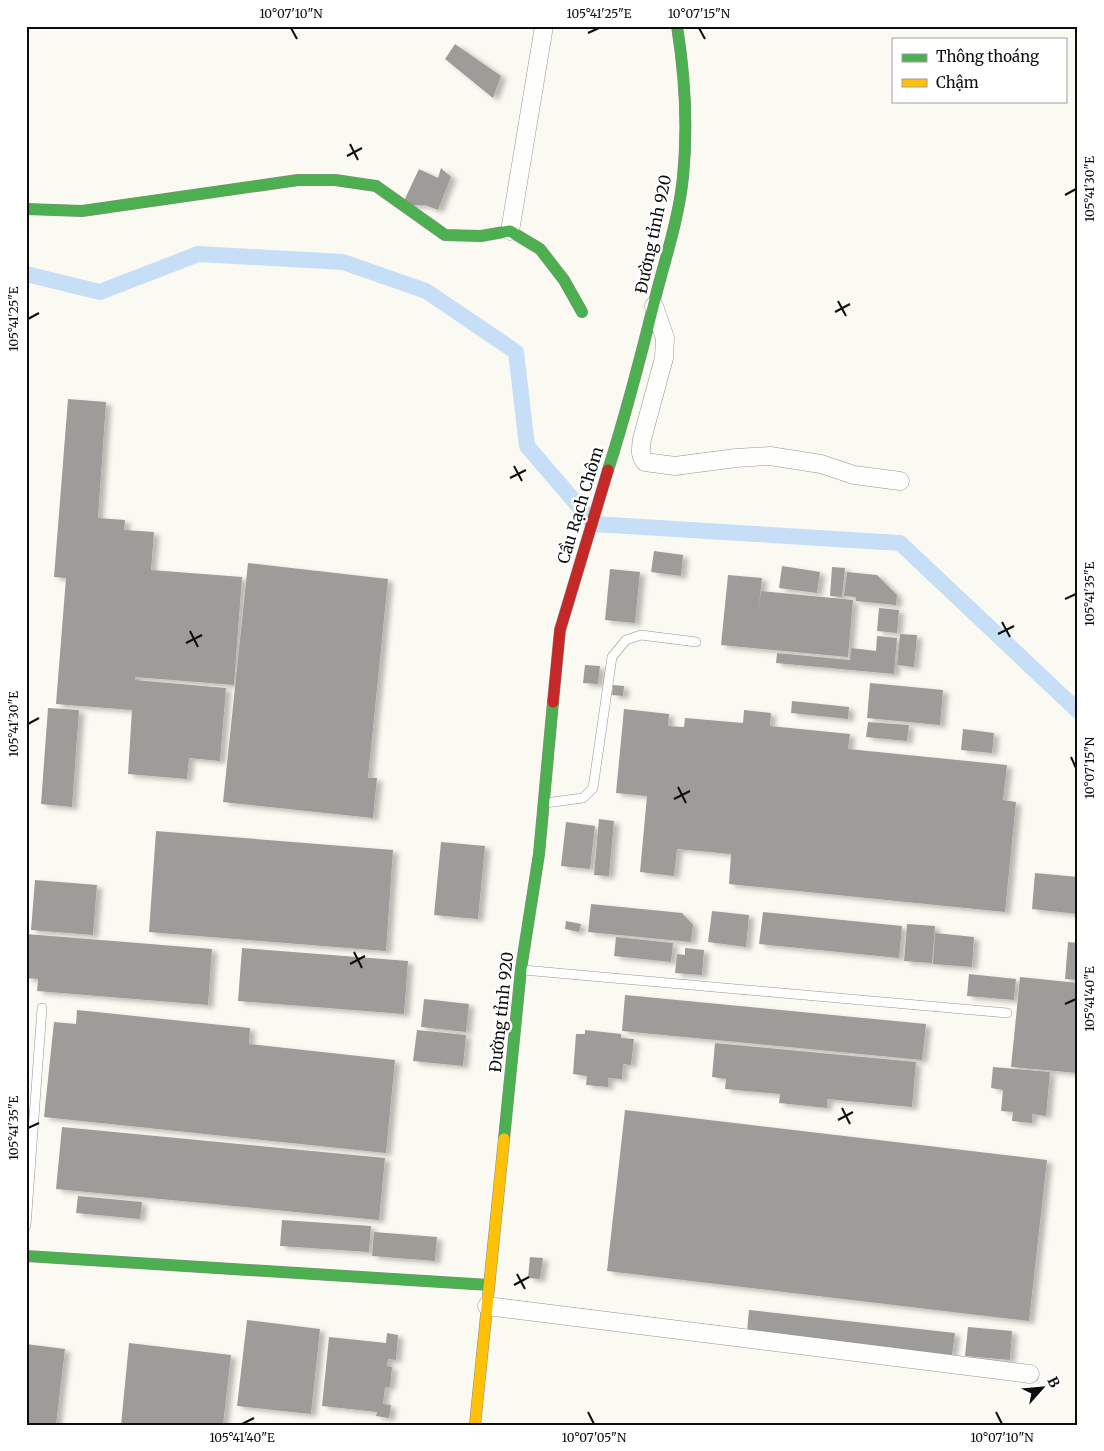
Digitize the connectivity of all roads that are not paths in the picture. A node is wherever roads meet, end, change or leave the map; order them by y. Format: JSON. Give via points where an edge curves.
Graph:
{"nodes":[{"id":1,"x":544,"y":26,"type":"edge"},
{"id":2,"x":677,"y":26,"type":"edge"},
{"id":3,"x":26,"y":209,"type":"edge"},
{"id":4,"x":510,"y":231,"type":"junction"},
{"id":5,"x":654,"y":306,"type":"junction"},
{"id":6,"x":582,"y":312,"type":"dead end"},
{"id":7,"x":624,"y":416,"type":"joint"},
{"id":8,"x":900,"y":481,"type":"dead end"},
{"id":9,"x":567,"y":603,"type":"joint"},
{"id":10,"x":696,"y":642,"type":"dead end"},
{"id":11,"x":544,"y":803,"type":"junction"},
{"id":12,"x":521,"y":970,"type":"junction"},
{"id":13,"x":42,"y":1008,"type":"dead end"},
{"id":14,"x":1007,"y":1013,"type":"dead end"},
{"id":15,"x":26,"y":1226,"type":"edge"},
{"id":16,"x":26,"y":1256,"type":"edge"},
{"id":17,"x":489,"y":1285,"type":"junction"},
{"id":18,"x":487,"y":1306,"type":"junction"},
{"id":19,"x":1030,"y":1374,"type":"dead end"},
{"id":20,"x":475,"y":1425,"type":"edge"}],
"edges":[{"from":1,"to":4,"type":"street"},
{"from":2,"to":5,"type":"main road","name":"Đường tỉnh 920","via":[[686,99],[684,161],[680,200]]},
{"from":3,"to":4,"type":"main road","via":[[82,211],[298,180],[335,180],[376,186],[445,234],[480,236]]},
{"from":4,"to":6,"type":"main road","via":[[540,249],[564,280]]},
{"from":5,"to":7,"type":"main road","name":"Đường tỉnh 920"},
{"from":5,"to":8,"type":"street","via":[[665,338],[664,358],[642,439],[640,451],[645,462],[675,466],[770,456],[821,464],[854,475]]},
{"from":7,"to":9,"type":"main road","name":"Cầu Rạch Chôm"},
{"from":9,"to":11,"type":"main road","name":"Đường tỉnh 920","via":[[560,630]]},
{"from":10,"to":11,"type":"lane","via":[[641,635],[626,640],[612,657],[593,788],[583,798]]},
{"from":11,"to":12,"type":"main road","name":"Đường tỉnh 920"},
{"from":12,"to":14,"type":"lane"},
{"from":12,"to":17,"type":"main road","name":"Đường tỉnh 920"},
{"from":13,"to":15,"type":"lane"},
{"from":16,"to":17,"type":"main road"},
{"from":17,"to":18,"type":"main road","name":"Đường tỉnh 920"},
{"from":18,"to":19,"type":"street"},
{"from":18,"to":20,"type":"main road","name":"Đường tỉnh 920"}]}
